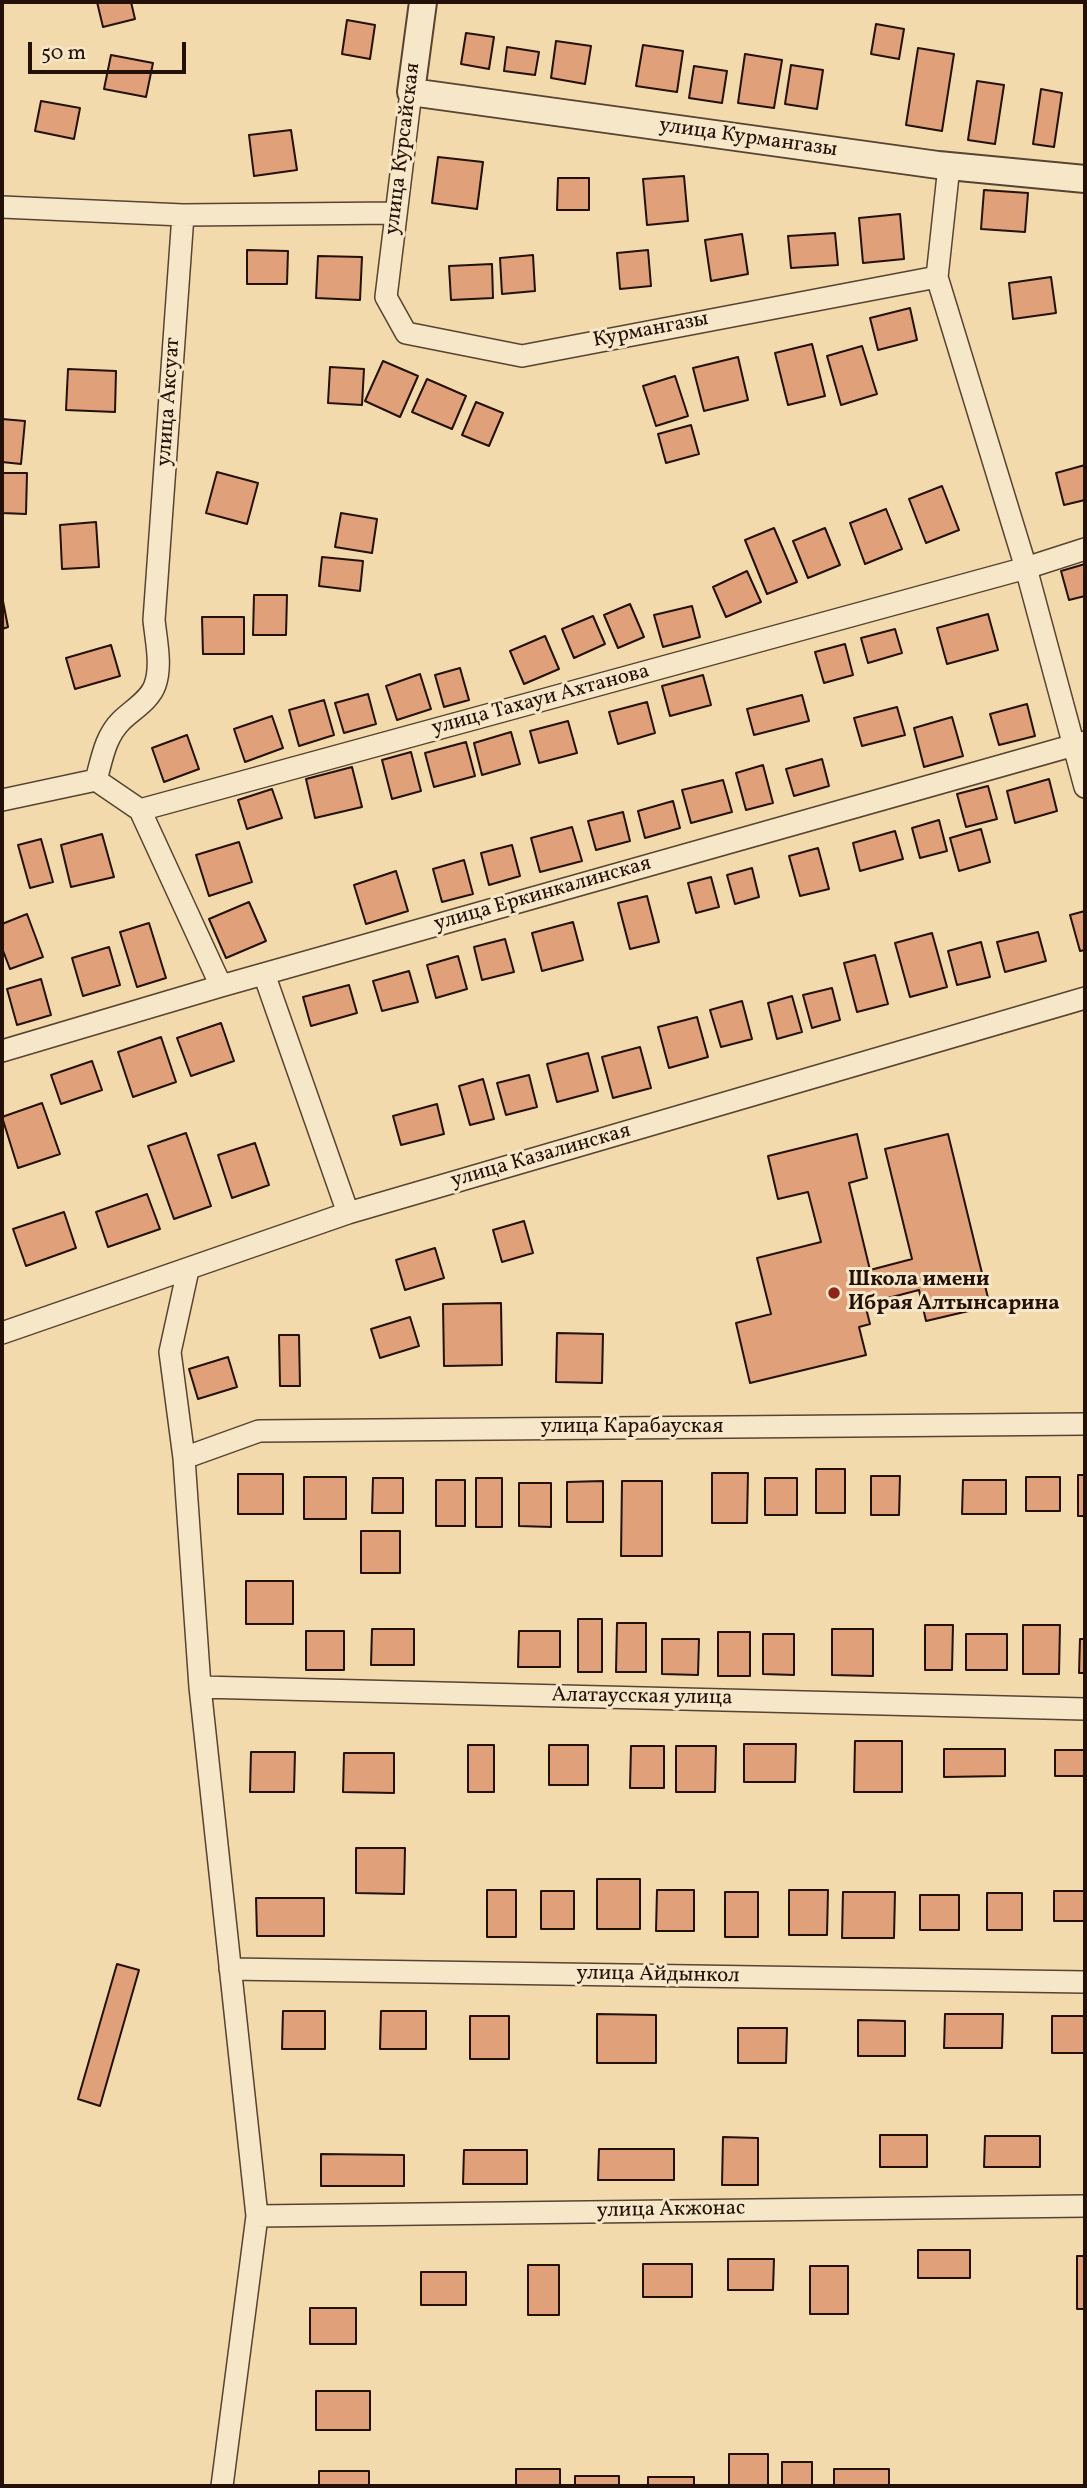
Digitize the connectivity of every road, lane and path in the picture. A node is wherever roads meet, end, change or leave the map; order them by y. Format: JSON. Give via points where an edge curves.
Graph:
{"nodes":[{"id":1,"x":423,"y":2,"type":"edge"},
{"id":2,"x":411,"y":92,"type":"junction"},
{"id":3,"x":949,"y":166,"type":"junction"},
{"id":4,"x":1085,"y":178,"type":"edge"},
{"id":5,"x":2,"y":207,"type":"edge"},
{"id":6,"x":396,"y":213,"type":"junction"},
{"id":7,"x":183,"y":215,"type":"junction"},
{"id":8,"x":937,"y":277,"type":"junction"},
{"id":9,"x":386,"y":297,"type":"joint"},
{"id":10,"x":1085,"y":549,"type":"edge"},
{"id":11,"x":1026,"y":568,"type":"junction"},
{"id":12,"x":1079,"y":744,"type":"edge"},
{"id":13,"x":96,"y":780,"type":"junction"},
{"id":14,"x":1085,"y":787,"type":"edge"},
{"id":15,"x":2,"y":800,"type":"edge"},
{"id":16,"x":140,"y":810,"type":"junction"},
{"id":17,"x":264,"y":974,"type":"junction"},
{"id":18,"x":220,"y":986,"type":"junction"},
{"id":19,"x":1085,"y":998,"type":"edge"},
{"id":20,"x":2,"y":1051,"type":"edge"},
{"id":21,"x":348,"y":1213,"type":"junction"},
{"id":22,"x":188,"y":1270,"type":"junction"},
{"id":23,"x":2,"y":1333,"type":"edge"},
{"id":24,"x":1085,"y":1424,"type":"edge"},
{"id":25,"x":184,"y":1458,"type":"junction"},
{"id":26,"x":200,"y":1687,"type":"junction"},
{"id":27,"x":1085,"y":1709,"type":"edge"},
{"id":28,"x":230,"y":1969,"type":"junction"},
{"id":29,"x":1085,"y":1982,"type":"edge"},
{"id":30,"x":1085,"y":2206,"type":"edge"},
{"id":31,"x":257,"y":2216,"type":"junction"},
{"id":32,"x":222,"y":2486,"type":"edge"}],
"edges":[{"from":1,"to":2,"type":"street","name":"улица Курсайская"},
{"from":2,"to":3,"type":"street","name":"улица Курмангазы"},
{"from":2,"to":6,"type":"street","name":"улица Курсайская"},
{"from":3,"to":4,"type":"street","name":"улица Курмангазы"},
{"from":3,"to":8,"type":"street"},
{"from":5,"to":7,"type":"street"},
{"from":6,"to":7,"type":"street"},
{"from":6,"to":9,"type":"street","name":"улица Курсайская"},
{"from":7,"to":13,"type":"street","name":"улица Аксуат","via":[[154,620],[155,686],[119,722],[104,748]]},
{"from":8,"to":9,"type":"street","name":"Курмангазы","via":[[522,356],[406,333]]},
{"from":8,"to":11,"type":"street"},
{"from":10,"to":11,"type":"street","name":"улица Тахауи Ахтанова"},
{"from":11,"to":12,"type":"street"},
{"from":11,"to":16,"type":"street","name":"улица Тахауи Ахтанова"},
{"from":12,"to":14,"type":"street"},
{"from":12,"to":17,"type":"street","name":"улица Еркинкалинская"},
{"from":13,"to":15,"type":"street"},
{"from":13,"to":16,"type":"street"},
{"from":16,"to":18,"type":"street"},
{"from":17,"to":18,"type":"street","name":"улица Еркинкалинская"},
{"from":17,"to":21,"type":"street"},
{"from":18,"to":20,"type":"street","name":"улица Еркинкалинская"},
{"from":19,"to":21,"type":"street","name":"улица Казалинская"},
{"from":21,"to":22,"type":"street","name":"улица Казалинская"},
{"from":22,"to":23,"type":"street","name":"улица Казалинская"},
{"from":22,"to":25,"type":"street","via":[[170,1352]]},
{"from":24,"to":25,"type":"street","name":"улица Карабауская","via":[[259,1431]]},
{"from":25,"to":26,"type":"street"},
{"from":26,"to":27,"type":"street","name":"Алатаусская улица"},
{"from":26,"to":28,"type":"street"},
{"from":28,"to":29,"type":"street","name":"улица Айдынкол"},
{"from":28,"to":31,"type":"street"},
{"from":30,"to":31,"type":"street","name":"улица Акжонас"},
{"from":31,"to":32,"type":"street"}]}
